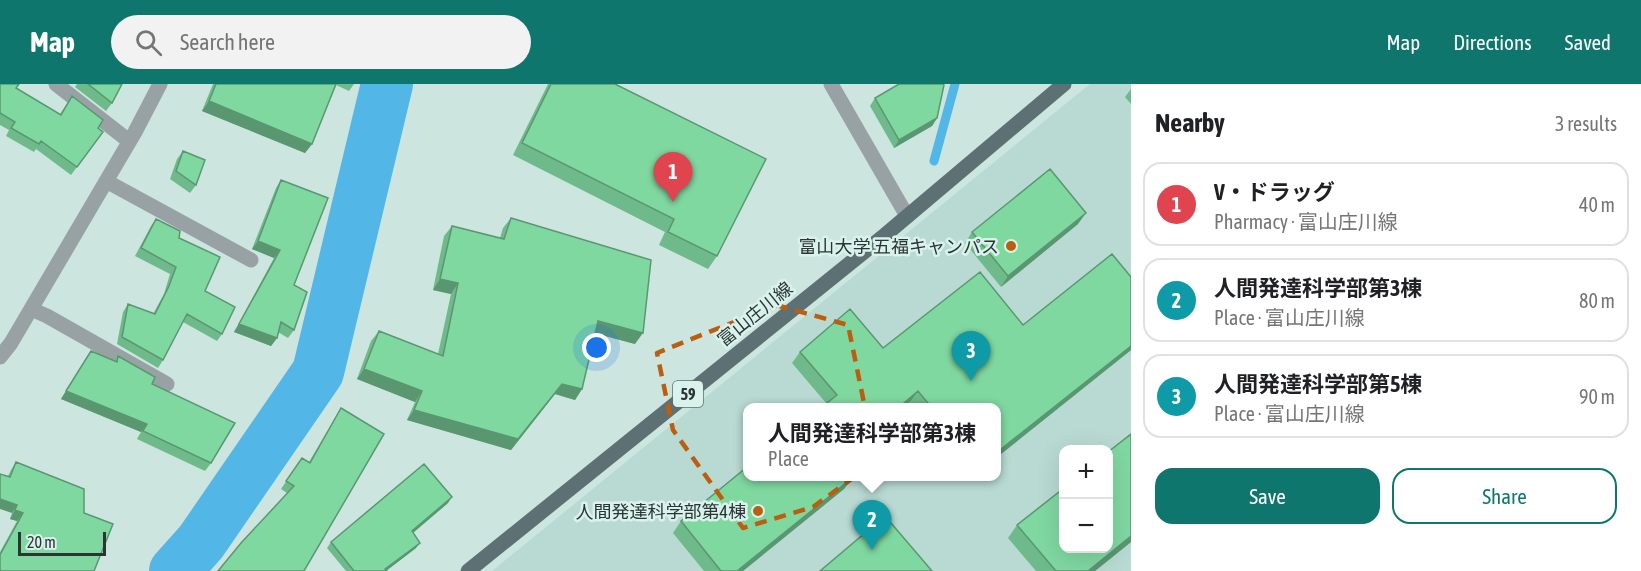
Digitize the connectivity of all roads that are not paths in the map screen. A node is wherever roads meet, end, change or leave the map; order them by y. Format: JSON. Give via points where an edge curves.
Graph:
{"nodes":[{"id":1,"x":56,"y":84,"type":"edge"},
{"id":2,"x":160,"y":84,"type":"edge"},
{"id":3,"x":831,"y":84,"type":"edge"},
{"id":4,"x":1064,"y":84,"type":"edge"},
{"id":5,"x":129,"y":141,"type":"junction"},
{"id":6,"x":106,"y":181,"type":"junction"},
{"id":7,"x":907,"y":216,"type":"junction"},
{"id":8,"x":251,"y":260,"type":"dead end"},
{"id":9,"x":31,"y":309,"type":"junction"},
{"id":10,"x":0,"y":357,"type":"edge"},
{"id":11,"x":167,"y":384,"type":"dead end"},
{"id":12,"x":468,"y":571,"type":"edge"}],
"edges":[{"from":1,"to":5,"type":"street"},
{"from":2,"to":5,"type":"street"},
{"from":3,"to":7,"type":"street"},
{"from":4,"to":7,"type":"main road","name":"富山庄川線","number":"59"},
{"from":5,"to":6,"type":"street"},
{"from":6,"to":8,"type":"street"},
{"from":6,"to":9,"type":"street"},
{"from":7,"to":12,"type":"main road","name":"富山庄川線","number":"59"},
{"from":9,"to":10,"type":"street"},
{"from":9,"to":11,"type":"street"}]}
